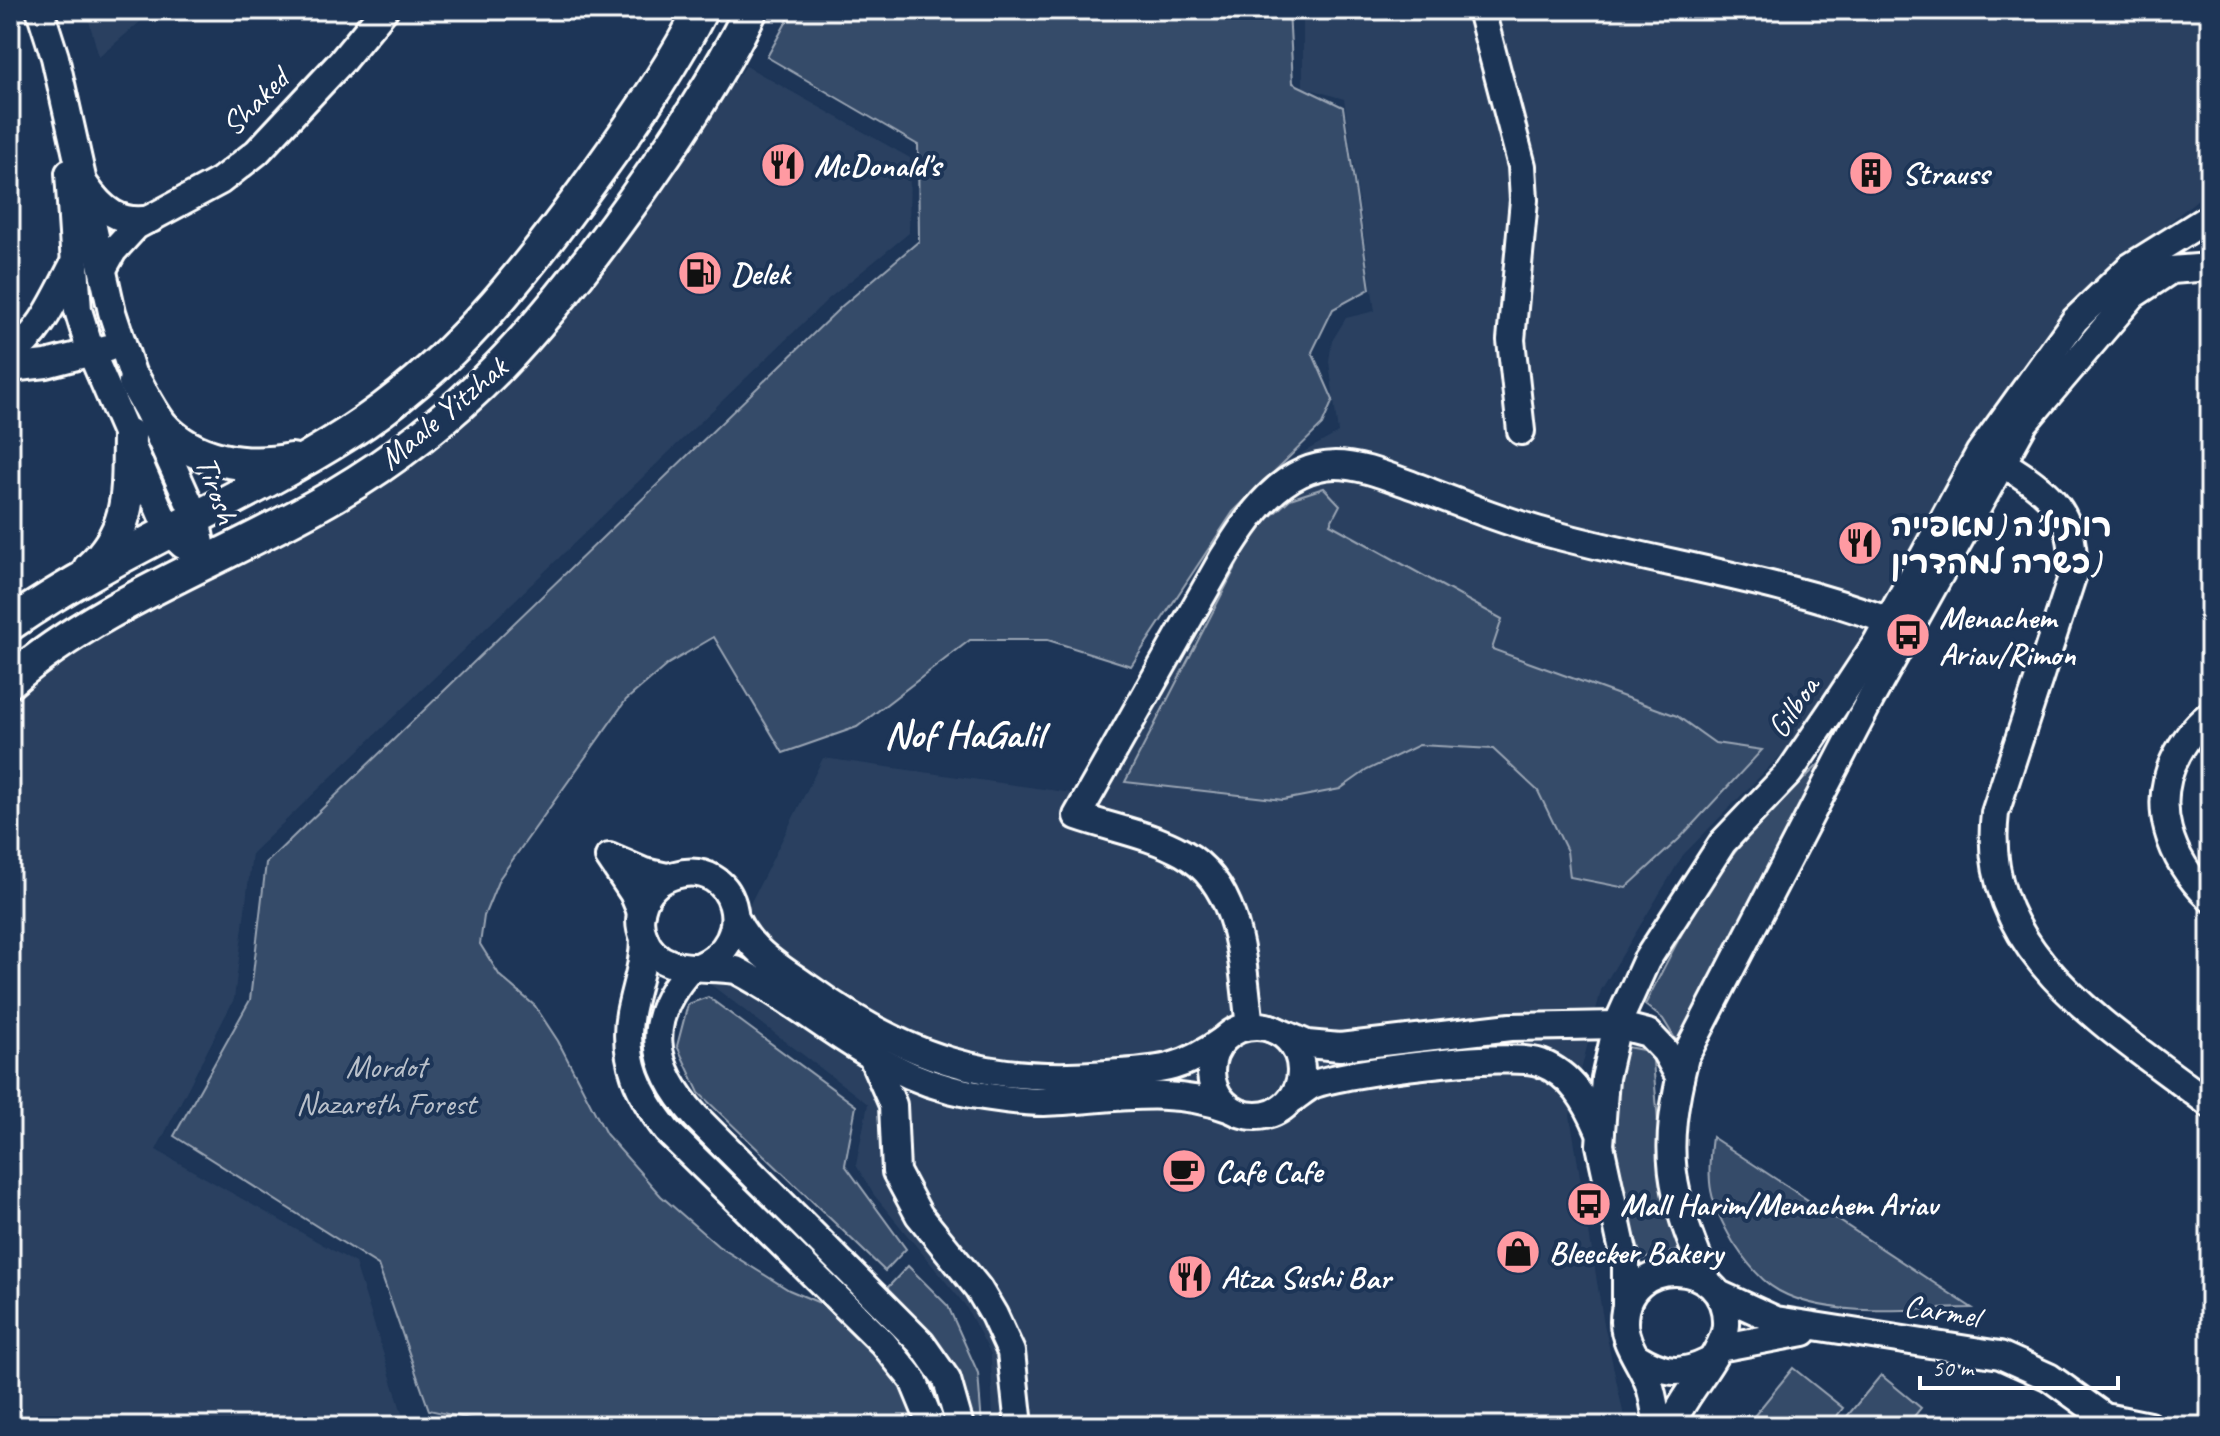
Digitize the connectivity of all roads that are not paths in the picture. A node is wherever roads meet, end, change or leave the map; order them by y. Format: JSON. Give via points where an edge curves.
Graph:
{"nodes":[{"id":1,"x":40,"y":10,"type":"edge"},
{"id":2,"x":384,"y":10,"type":"edge"},
{"id":3,"x":701,"y":10,"type":"edge"},
{"id":4,"x":751,"y":10,"type":"edge"},
{"id":5,"x":1481,"y":10,"type":"edge"},
{"id":6,"x":66,"y":113,"type":"junction"},
{"id":7,"x":83,"y":182,"type":"junction"},
{"id":8,"x":2210,"y":217,"type":"edge"},
{"id":9,"x":155,"y":219,"type":"junction"},
{"id":10,"x":73,"y":265,"type":"junction"},
{"id":11,"x":2210,"y":267,"type":"edge"},
{"id":12,"x":103,"y":269,"type":"junction"},
{"id":13,"x":123,"y":345,"type":"junction"},
{"id":14,"x":91,"y":352,"type":"junction"},
{"id":15,"x":10,"y":355,"type":"edge"},
{"id":16,"x":10,"y":368,"type":"edge"},
{"id":17,"x":135,"y":382,"type":"junction"},
{"id":18,"x":1521,"y":431,"type":"dead end"},
{"id":19,"x":129,"y":435,"type":"junction"},
{"id":20,"x":311,"y":456,"type":"junction"},
{"id":21,"x":2001,"y":462,"type":"junction"},
{"id":22,"x":183,"y":525,"type":"junction"},
{"id":23,"x":205,"y":564,"type":"junction"},
{"id":24,"x":74,"y":583,"type":"junction"},
{"id":25,"x":1889,"y":621,"type":"junction"},
{"id":26,"x":10,"y":624,"type":"edge"},
{"id":27,"x":10,"y":681,"type":"edge"},
{"id":28,"x":2210,"y":715,"type":"edge"},
{"id":29,"x":667,"y":877,"type":"junction"},
{"id":30,"x":2210,"y":898,"type":"edge"},
{"id":31,"x":736,"y":920,"type":"junction"},
{"id":32,"x":642,"y":925,"type":"junction"},
{"id":33,"x":695,"y":967,"type":"junction"},
{"id":34,"x":1617,"y":1025,"type":"junction"},
{"id":35,"x":1260,"y":1027,"type":"junction"},
{"id":36,"x":1223,"y":1040,"type":"junction"},
{"id":37,"x":873,"y":1059,"type":"junction"},
{"id":38,"x":1680,"y":1078,"type":"junction"},
{"id":39,"x":945,"y":1088,"type":"junction"},
{"id":40,"x":1292,"y":1099,"type":"junction"},
{"id":41,"x":2210,"y":1104,"type":"edge"},
{"id":42,"x":1231,"y":1109,"type":"junction"},
{"id":43,"x":894,"y":1132,"type":"junction"},
{"id":44,"x":1601,"y":1135,"type":"junction"},
{"id":45,"x":1713,"y":1287,"type":"junction"},
{"id":46,"x":1626,"y":1306,"type":"junction"},
{"id":47,"x":1832,"y":1330,"type":"junction"},
{"id":48,"x":1713,"y":1355,"type":"junction"},
{"id":49,"x":1637,"y":1357,"type":"junction"},
{"id":50,"x":2114,"y":1422,"type":"edge"},
{"id":51,"x":932,"y":1426,"type":"edge"},
{"id":52,"x":960,"y":1426,"type":"edge"},
{"id":53,"x":1019,"y":1426,"type":"edge"},
{"id":54,"x":1658,"y":1426,"type":"edge"},
{"id":55,"x":1671,"y":1426,"type":"edge"},
{"id":56,"x":2149,"y":1426,"type":"edge"}],
"edges":[{"from":1,"to":6,"type":"street","name":"Tirosh"},
{"from":2,"to":9,"type":"street","name":"Shaked","via":[[257,152]]},
{"from":3,"to":20,"type":"main road","name":"Maale Yitzhak","via":[[622,138],[483,322],[397,399]]},
{"from":4,"to":23,"type":"main road","name":"Maale Yitzhak","via":[[659,164],[516,353],[376,470]]},
{"from":5,"to":18,"type":"street","via":[[1522,166],[1524,200],[1511,340]]},
{"from":6,"to":7,"type":"street","name":"Tirosh"},
{"from":6,"to":10,"type":"street","name":"Tirosh"},
{"from":7,"to":9,"type":"street","via":[[95,200],[119,218]]},
{"from":7,"to":12,"type":"street","name":"Tirosh"},
{"from":8,"to":25,"type":"street","name":"Gilboa","via":[[2130,267],[2075,320],[1980,452]]},
{"from":9,"to":12,"type":"street","name":"Shaked","via":[[125,236]]},
{"from":10,"to":14,"type":"street","name":"Tirosh","via":[[78,310]]},
{"from":10,"to":15,"type":"street","via":[[33,334]]},
{"from":11,"to":21,"type":"street","name":"Gilboa","via":[[2171,270],[2133,295],[2025,422]]},
{"from":12,"to":13,"type":"street","name":"Tirosh"},
{"from":13,"to":14,"type":"street"},
{"from":13,"to":17,"type":"street","name":"Tirosh"},
{"from":14,"to":16,"type":"street"},
{"from":14,"to":19,"type":"street","name":"Tirosh"},
{"from":17,"to":20,"type":"main road","via":[[160,423],[195,452],[253,464]]},
{"from":17,"to":22,"type":"street","name":"Tirosh"},
{"from":19,"to":22,"type":"street","name":"Tirosh"},
{"from":19,"to":24,"type":"main road","via":[[128,492],[117,537]]},
{"from":20,"to":22,"type":"main road","name":"Maale Yitzhak"},
{"from":21,"to":38,"type":"street","name":"Gilboa","via":[[1871,698],[1685,1057]]},
{"from":21,"to":41,"type":"street","via":[[2057,504],[2074,546],[2073,574],[1995,813],[1992,840],[1999,885],[2027,948],[2050,976]]},
{"from":22,"to":23,"type":"street","name":"Tirosh"},
{"from":22,"to":24,"type":"main road","name":"Maale Yitzhak"},
{"from":23,"to":27,"type":"main road","name":"Maale Yitzhak","via":[[97,622]]},
{"from":24,"to":26,"type":"main road","name":"Maale Yitzhak"},
{"from":25,"to":34,"type":"street","name":"Gilboa","via":[[1789,773],[1723,842],[1679,906]]},
{"from":25,"to":35,"type":"street","via":[[1834,600],[1535,529],[1372,471],[1335,465],[1287,481],[1247,520],[1223,558],[1077,816],[1183,852],[1208,872],[1227,902]]},
{"from":28,"to":30,"type":"street","via":[[2185,741],[2169,769],[2163,801],[2177,858]]},
{"from":29,"to":31,"type":"street","via":[[698,873],[713,880],[726,890]]},
{"from":29,"to":32,"type":"street","via":[[645,898]]},
{"from":29,"to":32,"type":"street","via":[[609,857],[633,893]]},
{"from":31,"to":33,"type":"street","via":[[725,950]]},
{"from":31,"to":36,"type":"street","via":[[760,953],[873,1032],[962,1067],[1038,1078],[1159,1070],[1188,1063]]},
{"from":32,"to":33,"type":"street","via":[[655,955],[667,963]]},
{"from":32,"to":51,"type":"street","via":[[644,960],[630,1014],[628,1050],[651,1111],[883,1343],[913,1380]]},
{"from":33,"to":37,"type":"street","via":[[736,970],[754,979]]},
{"from":33,"to":52,"type":"street","via":[[676,984],[660,1017],[658,1047],[669,1080],[696,1117],[921,1343],[947,1380]]},
{"from":34,"to":35,"type":"street","via":[[1511,1027],[1340,1047],[1307,1044]]},
{"from":34,"to":38,"type":"street","via":[[1648,1033]]},
{"from":34,"to":44,"type":"street","name":"Gilboa","via":[[1605,1078]]},
{"from":35,"to":36,"type":"street"},
{"from":35,"to":40,"type":"street","via":[[1284,1035],[1301,1061]]},
{"from":36,"to":42,"type":"street","via":[[1211,1068],[1219,1098]]},
{"from":37,"to":39,"type":"street"},
{"from":37,"to":43,"type":"street","via":[[891,1097]]},
{"from":38,"to":45,"type":"street","name":"Gilboa","via":[[1672,1110],[1670,1159],[1680,1216]]},
{"from":39,"to":42,"type":"street","via":[[1039,1102],[1169,1094]]},
{"from":39,"to":43,"type":"street","via":[[912,1103]]},
{"from":40,"to":42,"type":"street","via":[[1265,1116]]},
{"from":40,"to":44,"type":"street","via":[[1312,1086],[1345,1077],[1510,1057],[1541,1063],[1569,1081],[1586,1099]]},
{"from":43,"to":53,"type":"street","via":[[896,1172],[905,1193],[978,1288],[1011,1352]]},
{"from":44,"to":46,"type":"street","name":"Gilboa","via":[[1626,1265]]},
{"from":45,"to":46,"type":"street","via":[[1691,1272],[1668,1270],[1637,1287]]},
{"from":45,"to":47,"type":"street","name":"Carmel","via":[[1776,1320]]},
{"from":45,"to":48,"type":"street","via":[[1726,1310],[1726,1328]]},
{"from":46,"to":49,"type":"street","via":[[1625,1333]]},
{"from":47,"to":48,"type":"street","name":"Carmel","via":[[1747,1340]]},
{"from":47,"to":50,"type":"street","name":"Carmel","via":[[2000,1355],[2049,1377]]},
{"from":48,"to":49,"type":"street","via":[[1691,1370],[1674,1373]]},
{"from":48,"to":55,"type":"street"},
{"from":49,"to":54,"type":"street"},
{"from":50,"to":56,"type":"street"}]}
